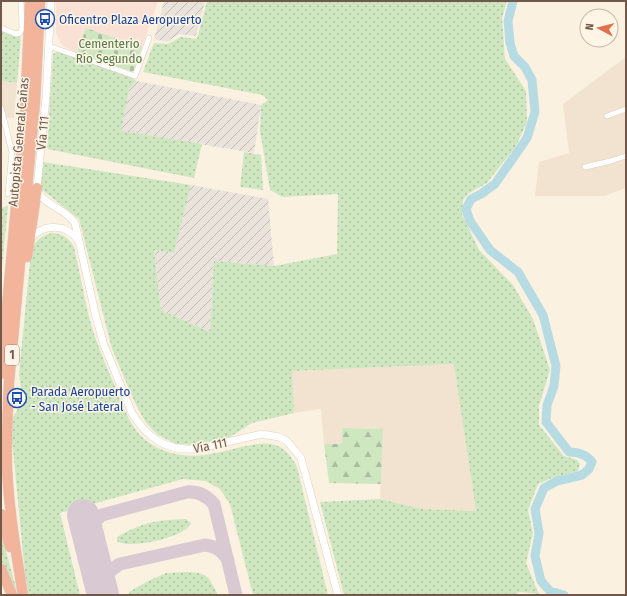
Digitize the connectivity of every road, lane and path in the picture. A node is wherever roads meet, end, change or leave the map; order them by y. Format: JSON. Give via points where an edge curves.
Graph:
{"nodes":[{"id":1,"x":21,"y":1,"type":"edge"},
{"id":2,"x":30,"y":1,"type":"edge"},
{"id":3,"x":40,"y":1,"type":"edge"},
{"id":4,"x":51,"y":1,"type":"edge"},
{"id":5,"x":1,"y":28,"type":"edge"},
{"id":6,"x":149,"y":38,"type":"dead end"},
{"id":7,"x":49,"y":46,"type":"junction"},
{"id":8,"x":1,"y":108,"type":"edge"},
{"id":9,"x":626,"y":109,"type":"edge"},
{"id":10,"x":607,"y":116,"type":"dead end"},
{"id":11,"x":626,"y":156,"type":"edge"},
{"id":12,"x":585,"y":167,"type":"dead end"},
{"id":13,"x":37,"y":188,"type":"junction"},
{"id":14,"x":13,"y":195,"type":"junction"},
{"id":15,"x":30,"y":238,"type":"junction"},
{"id":16,"x":80,"y":246,"type":"junction"},
{"id":17,"x":1,"y":294,"type":"edge"},
{"id":18,"x":13,"y":346,"type":"junction"},
{"id":19,"x":1,"y":374,"type":"edge"},
{"id":20,"x":1,"y":514,"type":"edge"},
{"id":21,"x":1,"y":569,"type":"edge"},
{"id":22,"x":1,"y":588,"type":"edge"},
{"id":23,"x":6,"y":595,"type":"edge"},
{"id":24,"x":12,"y":595,"type":"edge"},
{"id":25,"x":23,"y":595,"type":"edge"},
{"id":26,"x":338,"y":595,"type":"edge"}],
"edges":[{"from":1,"to":5,"type":"street","via":[[20,33]]},
{"from":2,"to":14,"type":"highway","name":"Autopista General Cañas","number":"1","via":[[24,134]]},
{"from":3,"to":18,"type":"highway","name":"Autopista General Cañas","number":"1","via":[[37,70]]},
{"from":4,"to":7,"type":"main road","name":"Vía 111"},
{"from":6,"to":7,"type":"street","via":[[135,76]]},
{"from":7,"to":13,"type":"main road","name":"Vía 111"},
{"from":8,"to":14,"type":"street","via":[[12,152]]},
{"from":9,"to":10,"type":"street"},
{"from":11,"to":12,"type":"street"},
{"from":13,"to":15,"type":"highway"},
{"from":13,"to":16,"type":"main road","name":"Vía 111","via":[[42,197],[73,220]]},
{"from":14,"to":17,"type":"highway"},
{"from":14,"to":19,"type":"highway","name":"Autopista General Cañas","number":"1"},
{"from":15,"to":16,"type":"main road","name":"Vía 111","via":[[44,228],[55,227],[70,232]]},
{"from":15,"to":18,"type":"highway"},
{"from":16,"to":26,"type":"main road","name":"Vía 111","via":[[104,345],[138,422],[149,435],[173,448],[186,450],[262,434],[287,441],[301,458]]},
{"from":18,"to":25,"type":"highway","name":"Autopista General Cañas","number":"1","via":[[7,468]]},
{"from":20,"to":25,"type":"highway"},
{"from":21,"to":24,"type":"highway"},
{"from":22,"to":23,"type":"highway"}]}
